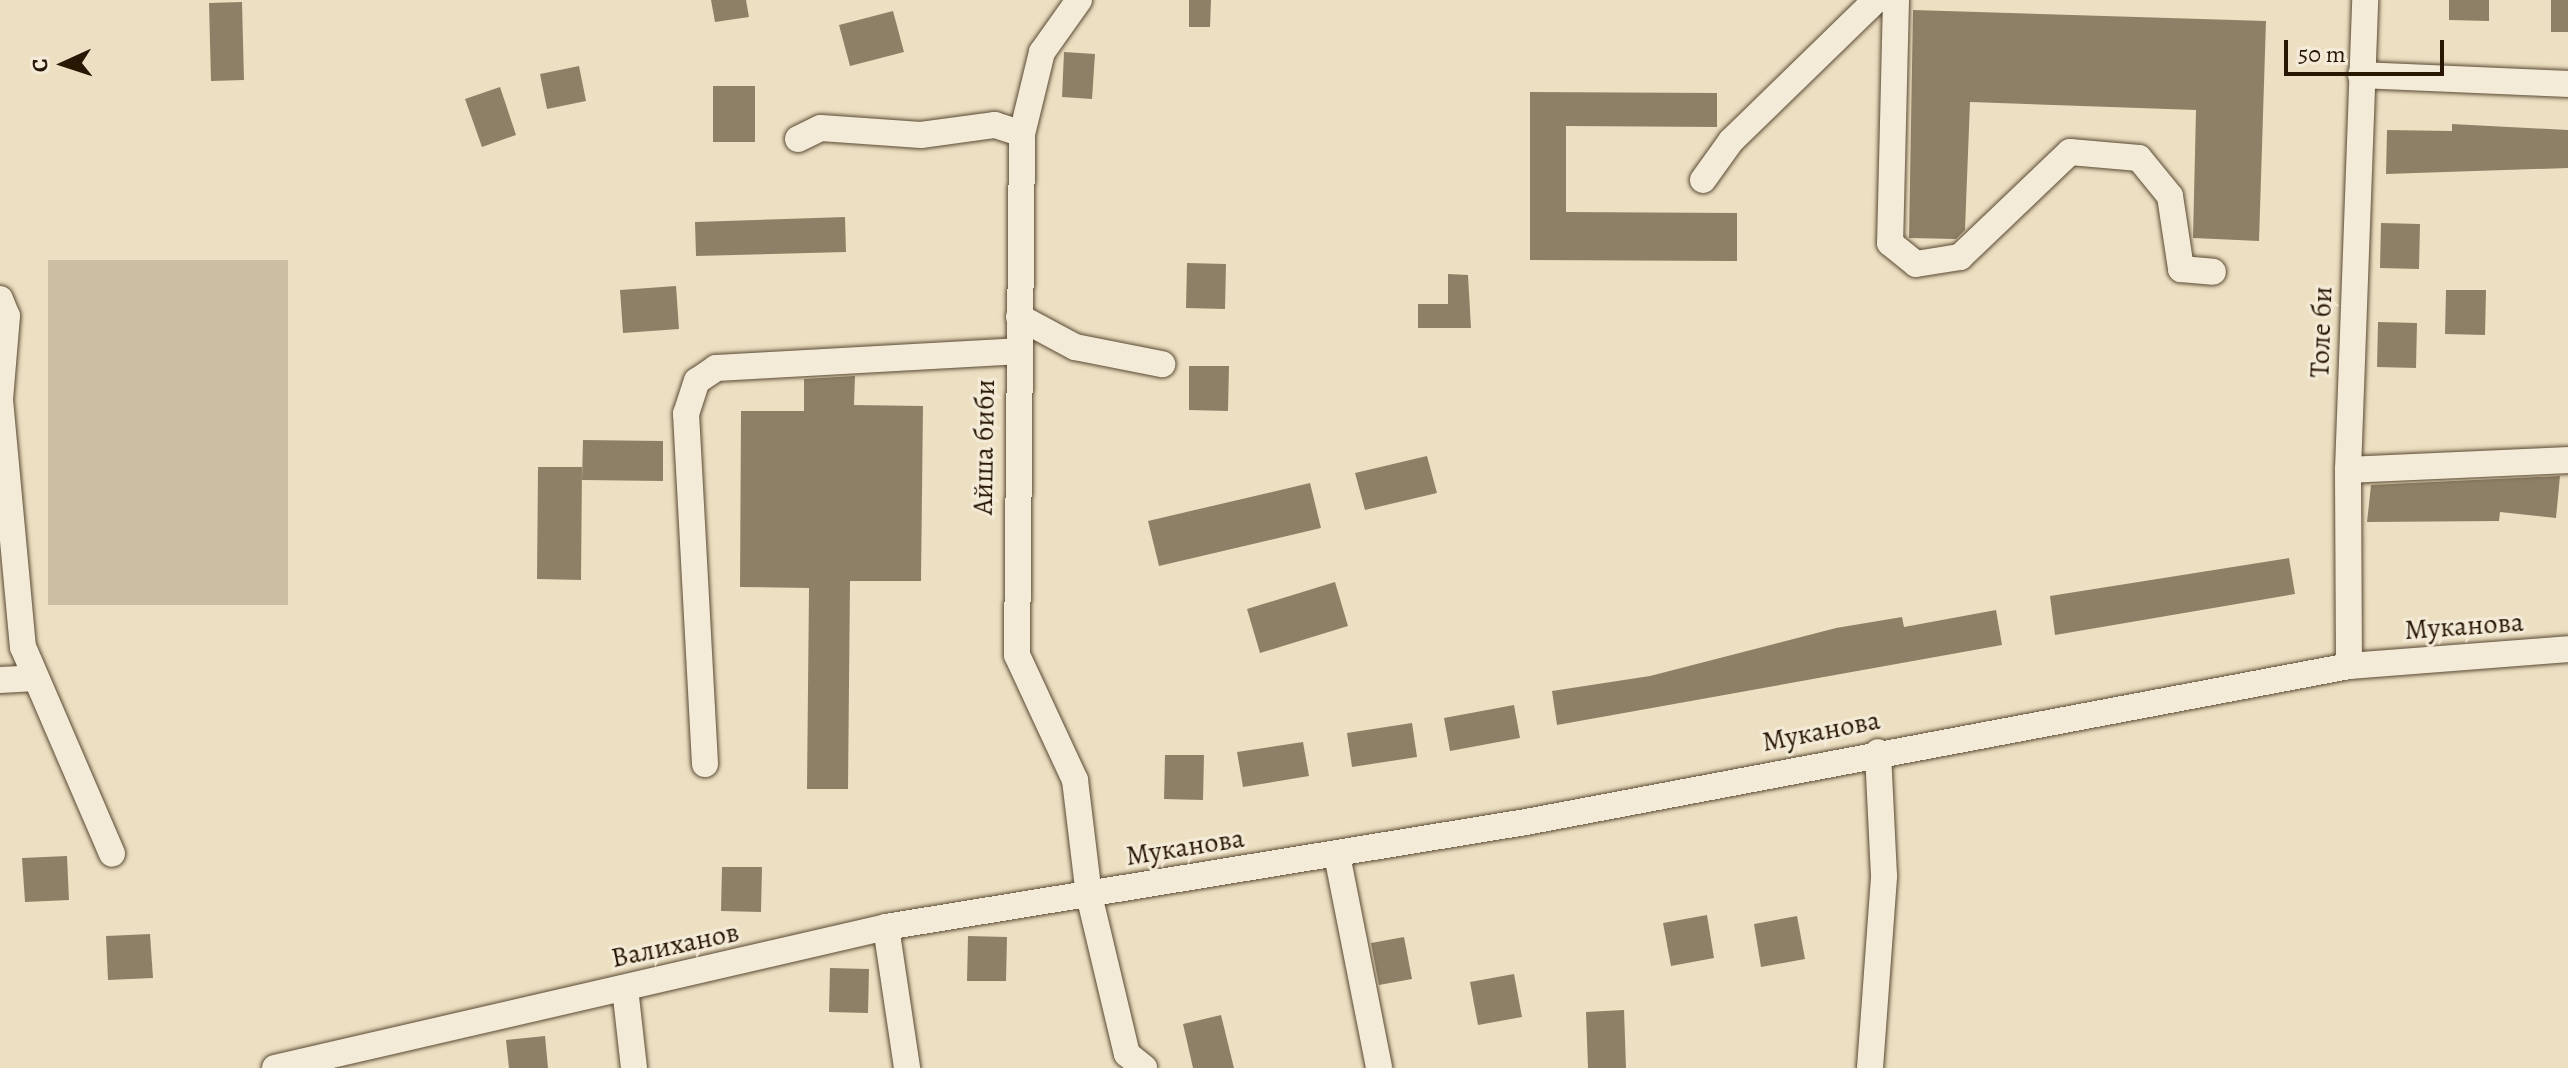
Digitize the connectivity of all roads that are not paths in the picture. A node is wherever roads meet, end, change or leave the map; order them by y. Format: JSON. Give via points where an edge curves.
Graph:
{"nodes":[{"id":1,"x":1079,"y":0,"type":"edge"},
{"id":2,"x":1876,"y":0,"type":"edge"},
{"id":3,"x":1896,"y":0,"type":"edge"},
{"id":4,"x":2365,"y":0,"type":"edge"},
{"id":5,"x":2361,"y":75,"type":"junction"},
{"id":6,"x":2568,"y":84,"type":"edge"},
{"id":7,"x":1022,"y":134,"type":"junction"},
{"id":8,"x":798,"y":139,"type":"dead end"},
{"id":9,"x":1703,"y":180,"type":"dead end"},
{"id":10,"x":2213,"y":272,"type":"dead end"},
{"id":11,"x":0,"y":299,"type":"edge"},
{"id":12,"x":1019,"y":317,"type":"junction"},
{"id":13,"x":1018,"y":351,"type":"junction"},
{"id":14,"x":1162,"y":364,"type":"dead end"},
{"id":15,"x":2568,"y":460,"type":"edge"},
{"id":16,"x":2348,"y":470,"type":"junction"},
{"id":17,"x":2568,"y":649,"type":"edge"},
{"id":18,"x":2349,"y":666,"type":"junction"},
{"id":19,"x":36,"y":678,"type":"junction"},
{"id":20,"x":0,"y":680,"type":"edge"},
{"id":21,"x":1878,"y":752,"type":"junction"},
{"id":22,"x":705,"y":764,"type":"dead end"},
{"id":23,"x":112,"y":854,"type":"dead end"},
{"id":24,"x":1337,"y":855,"type":"junction"},
{"id":25,"x":1089,"y":895,"type":"junction"},
{"id":26,"x":886,"y":927,"type":"junction"},
{"id":27,"x":625,"y":988,"type":"junction"},
{"id":28,"x":275,"y":1068,"type":"edge"},
{"id":29,"x":634,"y":1068,"type":"edge"},
{"id":30,"x":907,"y":1068,"type":"edge"},
{"id":31,"x":1144,"y":1068,"type":"edge"},
{"id":32,"x":1379,"y":1068,"type":"edge"},
{"id":33,"x":1870,"y":1068,"type":"edge"}],
"edges":[{"from":1,"to":7,"type":"street","name":"Айша биби","via":[[1042,52]]},
{"from":2,"to":9,"type":"street","via":[[1731,141]]},
{"from":3,"to":10,"type":"street","via":[[1890,243],[1916,264],[1960,257],[2070,152],[2139,158],[2170,196],[2181,269]]},
{"from":4,"to":5,"type":"street","name":"Толе би"},
{"from":5,"to":6,"type":"street"},
{"from":5,"to":16,"type":"street","name":"Толе би"},
{"from":7,"to":8,"type":"street","via":[[995,125],[921,135],[821,128]]},
{"from":7,"to":12,"type":"street","name":"Айша биби"},
{"from":11,"to":19,"type":"street","via":[[7,316],[0,400],[23,647]]},
{"from":12,"to":13,"type":"street","name":"Айша биби"},
{"from":12,"to":14,"type":"street","via":[[1075,347]]},
{"from":13,"to":22,"type":"street","via":[[716,368],[697,381],[686,414]]},
{"from":13,"to":25,"type":"street","name":"Айша биби","via":[[1017,655],[1075,780]]},
{"from":15,"to":16,"type":"street"},
{"from":16,"to":18,"type":"street","name":"Толе би"},
{"from":17,"to":18,"type":"street","name":"Муканова"},
{"from":18,"to":21,"type":"street","name":"Муканова"},
{"from":19,"to":20,"type":"street"},
{"from":19,"to":23,"type":"street"},
{"from":21,"to":24,"type":"street","name":"Муканова"},
{"from":21,"to":33,"type":"street","via":[[1884,876]]},
{"from":24,"to":25,"type":"street","name":"Муканова"},
{"from":24,"to":32,"type":"street"},
{"from":25,"to":26,"type":"street","name":"Валиханов"},
{"from":25,"to":31,"type":"street","name":"Айша биби","via":[[1127,1054]]},
{"from":26,"to":27,"type":"street","name":"Валиханов"},
{"from":26,"to":30,"type":"street"},
{"from":27,"to":28,"type":"street","name":"Валиханов"},
{"from":27,"to":29,"type":"street"}]}
